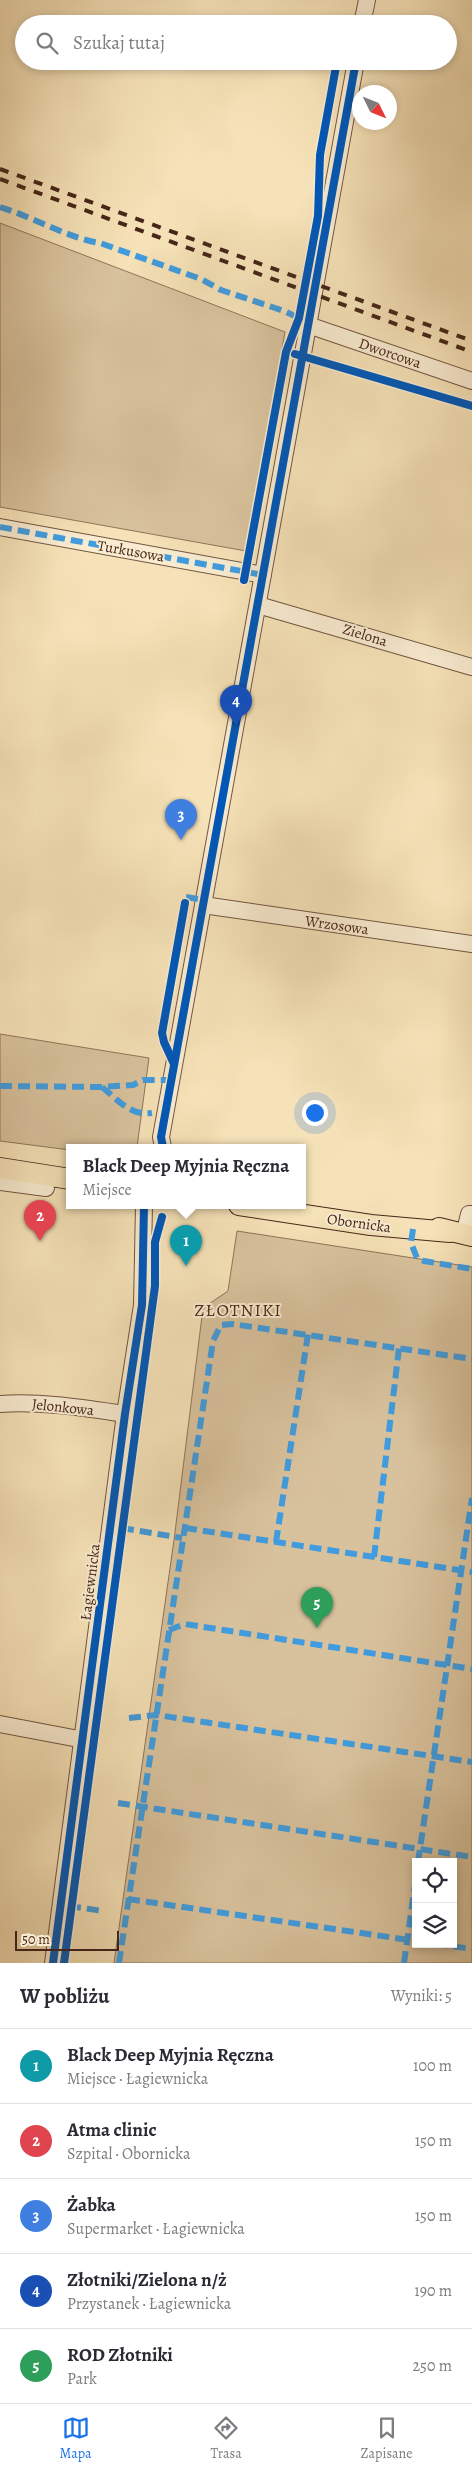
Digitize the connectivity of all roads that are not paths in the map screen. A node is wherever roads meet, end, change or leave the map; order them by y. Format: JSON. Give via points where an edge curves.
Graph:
{"nodes":[{"id":1,"x":367,"y":0,"type":"edge"},
{"id":2,"x":364,"y":15,"type":"edge"},
{"id":3,"x":354,"y":70,"type":"edge"},
{"id":4,"x":308,"y":325,"type":"junction"},
{"id":5,"x":472,"y":381,"type":"edge"},
{"id":6,"x":0,"y":527,"type":"edge"},
{"id":7,"x":263,"y":575,"type":"junction"},
{"id":8,"x":258,"y":605,"type":"junction"},
{"id":9,"x":472,"y":667,"type":"edge"},
{"id":10,"x":203,"y":905,"type":"junction"},
{"id":11,"x":472,"y":944,"type":"edge"},
{"id":12,"x":160,"y":1144,"type":"edge"},
{"id":13,"x":0,"y":1154,"type":"edge"},
{"id":14,"x":66,"y":1164,"type":"edge"},
{"id":15,"x":0,"y":1168,"type":"edge"},
{"id":16,"x":66,"y":1177,"type":"edge"},
{"id":17,"x":0,"y":1182,"type":"edge"},
{"id":18,"x":46,"y":1188,"type":"dead end"},
{"id":19,"x":306,"y":1201,"type":"edge"},
{"id":20,"x":144,"y":1209,"type":"edge"},
{"id":21,"x":154,"y":1209,"type":"edge"},
{"id":22,"x":265,"y":1209,"type":"edge"},
{"id":23,"x":472,"y":1214,"type":"edge"},
{"id":24,"x":462,"y":1234,"type":"edge"},
{"id":25,"x":144,"y":1240,"type":"junction"},
{"id":26,"x":0,"y":1404,"type":"edge"},
{"id":27,"x":125,"y":1414,"type":"junction"},
{"id":28,"x":0,"y":1724,"type":"edge"},
{"id":29,"x":84,"y":1740,"type":"junction"},
{"id":30,"x":53,"y":1963,"type":"edge"}],
"edges":[{"from":1,"to":2,"type":"street"},
{"from":3,"to":4,"type":"street"},
{"from":4,"to":5,"type":"street","name":"Dworcowa"},
{"from":4,"to":7,"type":"street"},
{"from":6,"to":7,"type":"street","name":"Turkusowa"},
{"from":7,"to":8,"type":"street"},
{"from":8,"to":9,"type":"street","name":"Zielona"},
{"from":8,"to":10,"type":"street"},
{"from":10,"to":11,"type":"street","name":"Wrzosowa"},
{"from":10,"to":12,"type":"street"},
{"from":13,"to":14,"type":"main road"},
{"from":15,"to":16,"type":"main road"},
{"from":17,"to":18,"type":"street"},
{"from":19,"to":24,"type":"main road","name":"Obornicka","via":[[416,1220]]},
{"from":20,"to":25,"type":"street","name":"Łagiewnicka"},
{"from":21,"to":25,"type":"street","name":"Łagiewnicka"},
{"from":22,"to":24,"type":"main road","name":"Obornicka","via":[[371,1225]]},
{"from":23,"to":24,"type":"street","via":[[469,1214]]},
{"from":25,"to":27,"type":"street","name":"Łagiewnicka","via":[[142,1306]]},
{"from":26,"to":27,"type":"street","name":"Jelonkowa","via":[[62,1405]]},
{"from":27,"to":29,"type":"street","name":"Łagiewnicka"},
{"from":28,"to":29,"type":"street"},
{"from":29,"to":30,"type":"street","name":"Łagiewnicka"}]}
